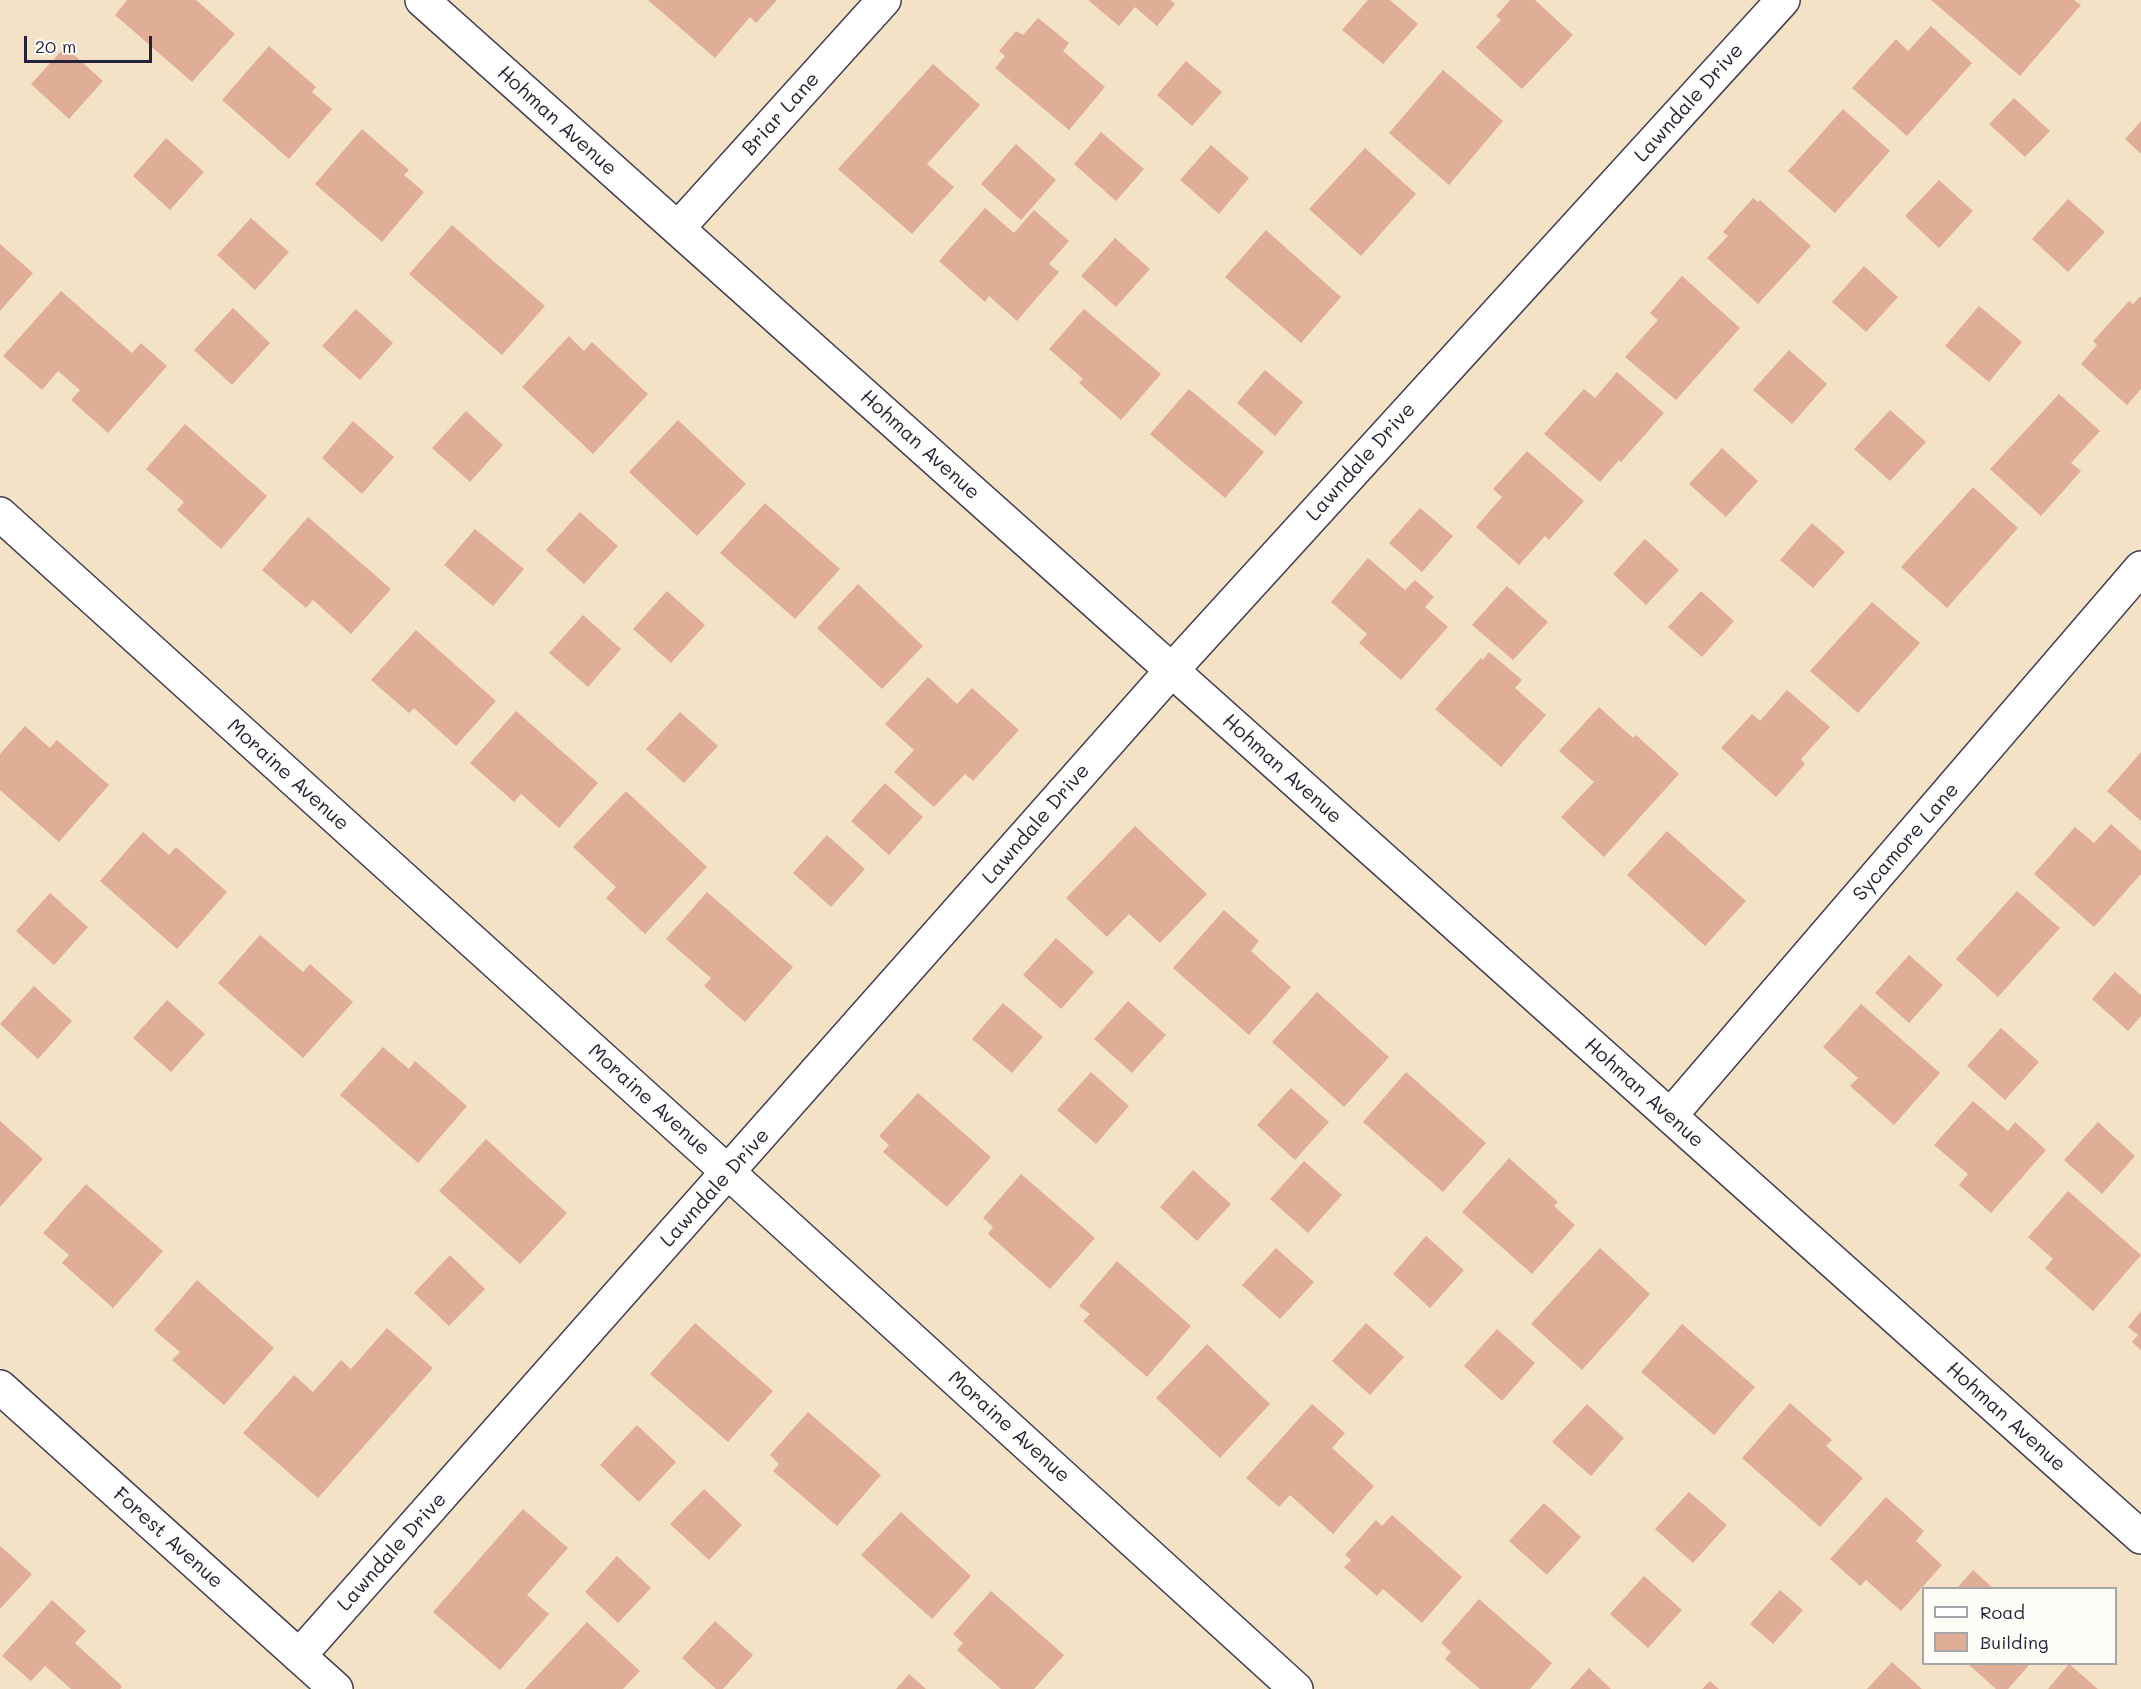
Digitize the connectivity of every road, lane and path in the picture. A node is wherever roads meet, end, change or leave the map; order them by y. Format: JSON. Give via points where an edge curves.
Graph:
{"nodes":[{"id":1,"x":423,"y":0,"type":"edge"},
{"id":2,"x":884,"y":0,"type":"edge"},
{"id":3,"x":1783,"y":0,"type":"edge"},
{"id":4,"x":678,"y":228,"type":"junction"},
{"id":5,"x":0,"y":514,"type":"edge"},
{"id":6,"x":2141,"y":568,"type":"edge"},
{"id":7,"x":1172,"y":670,"type":"junction"},
{"id":8,"x":1670,"y":1116,"type":"junction"},
{"id":9,"x":729,"y":1173,"type":"junction"},
{"id":10,"x":0,"y":1387,"type":"edge"},
{"id":11,"x":2141,"y":1537,"type":"edge"},
{"id":12,"x":299,"y":1656,"type":"junction"},
{"id":13,"x":336,"y":1689,"type":"edge"},
{"id":14,"x":1296,"y":1689,"type":"edge"}],
"edges":[{"from":1,"to":4,"type":"street","name":"Hohman Avenue"},
{"from":2,"to":4,"type":"street","name":"Briar Lane"},
{"from":3,"to":7,"type":"street","name":"Lawndale Drive"},
{"from":4,"to":7,"type":"street","name":"Hohman Avenue"},
{"from":5,"to":9,"type":"street","name":"Moraine Avenue"},
{"from":6,"to":8,"type":"street","name":"Sycamore Lane"},
{"from":7,"to":8,"type":"street","name":"Hohman Avenue"},
{"from":7,"to":9,"type":"street","name":"Lawndale Drive"},
{"from":8,"to":11,"type":"street","name":"Hohman Avenue"},
{"from":9,"to":12,"type":"street","name":"Lawndale Drive"},
{"from":9,"to":14,"type":"street","name":"Moraine Avenue"},
{"from":10,"to":12,"type":"street","name":"Forest Avenue"},
{"from":12,"to":13,"type":"street","name":"Forest Avenue"}]}
